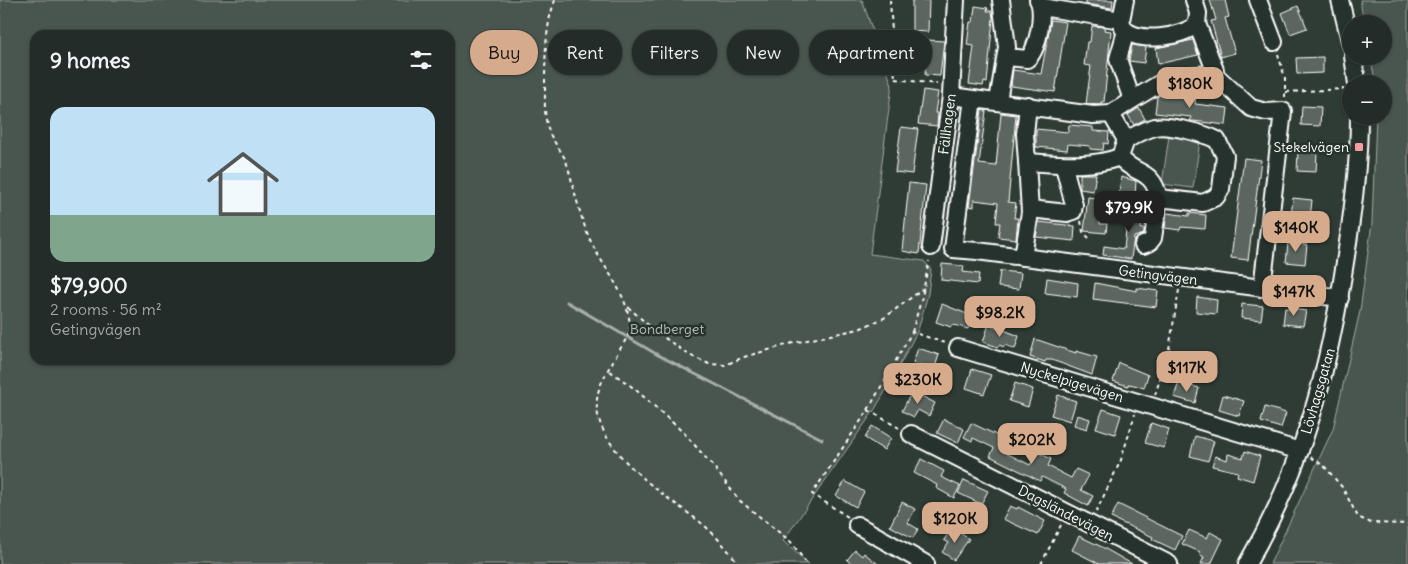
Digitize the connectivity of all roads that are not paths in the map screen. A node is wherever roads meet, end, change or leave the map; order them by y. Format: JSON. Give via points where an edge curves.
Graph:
{"nodes":[{"id":1,"x":956,"y":0,"type":"edge"},
{"id":2,"x":1001,"y":0,"type":"edge"},
{"id":3,"x":1125,"y":0,"type":"edge"},
{"id":4,"x":1194,"y":0,"type":"edge"},
{"id":5,"x":1258,"y":0,"type":"edge"},
{"id":6,"x":1340,"y":0,"type":"edge"},
{"id":7,"x":1040,"y":3,"type":"edge"},
{"id":8,"x":1344,"y":15,"type":"edge"},
{"id":9,"x":1197,"y":24,"type":"junction"},
{"id":10,"x":1124,"y":26,"type":"junction"},
{"id":11,"x":1274,"y":42,"type":"road end"},
{"id":12,"x":1006,"y":58,"type":"junction"},
{"id":13,"x":1212,"y":72,"type":"junction"},
{"id":14,"x":952,"y":91,"type":"junction"},
{"id":15,"x":1132,"y":100,"type":"junction"},
{"id":16,"x":998,"y":101,"type":"junction"},
{"id":17,"x":1028,"y":105,"type":"junction"},
{"id":18,"x":972,"y":106,"type":"dead end"},
{"id":19,"x":1111,"y":114,"type":"junction"},
{"id":20,"x":1358,"y":125,"type":"edge"},
{"id":21,"x":1126,"y":140,"type":"junction"},
{"id":22,"x":1120,"y":157,"type":"junction"},
{"id":23,"x":1027,"y":162,"type":"junction"},
{"id":24,"x":1064,"y":166,"type":"junction"},
{"id":25,"x":1159,"y":198,"type":"junction"},
{"id":26,"x":1030,"y":209,"type":"junction"},
{"id":27,"x":1142,"y":245,"type":"dead end"},
{"id":28,"x":931,"y":247,"type":"road end"},
{"id":29,"x":1023,"y":257,"type":"junction"},
{"id":30,"x":1262,"y":288,"type":"junction"},
{"id":31,"x":1340,"y":298,"type":"junction"},
{"id":32,"x":958,"y":348,"type":"road end"},
{"id":33,"x":910,"y":434,"type":"road end"},
{"id":34,"x":1300,"y":451,"type":"junction"},
{"id":35,"x":857,"y":525,"type":"road end"},
{"id":36,"x":926,"y":564,"type":"edge"},
{"id":37,"x":1169,"y":564,"type":"edge"},
{"id":38,"x":1247,"y":564,"type":"edge"}],
"edges":[{"from":1,"to":14,"type":"street","name":"Fällhagen"},
{"from":2,"to":12,"type":"street"},
{"from":3,"to":10,"type":"street"},
{"from":4,"to":9,"type":"street"},
{"from":5,"to":11,"type":"street"},
{"from":6,"to":8,"type":"street"},
{"from":7,"to":10,"type":"street"},
{"from":7,"to":12,"type":"street","via":[[1032,56]]},
{"from":9,"to":10,"type":"street","via":[[1158,38],[1134,35]]},
{"from":9,"to":13,"type":"street","via":[[1215,70]]},
{"from":10,"to":15,"type":"street","via":[[1118,60]]},
{"from":12,"to":16,"type":"street"},
{"from":13,"to":15,"type":"street","via":[[1169,78]]},
{"from":13,"to":30,"type":"street","via":[[1251,108],[1282,118]]},
{"from":14,"to":16,"type":"street"},
{"from":14,"to":28,"type":"street","name":"Fällhagen"},
{"from":15,"to":19,"type":"street"},
{"from":16,"to":17,"type":"street"},
{"from":17,"to":19,"type":"street","via":[[1093,115]]},
{"from":17,"to":23,"type":"street"},
{"from":18,"to":29,"type":"street","name":"Getingvägen","via":[[953,249]]},
{"from":19,"to":21,"type":"street"},
{"from":20,"to":31,"type":"street","name":"Lövhagsgatan","via":[[1356,183]]},
{"from":21,"to":22,"type":"street"},
{"from":21,"to":25,"type":"street","via":[[1157,126],[1206,135],[1220,144],[1225,156],[1221,188],[1216,197],[1203,204]]},
{"from":22,"to":24,"type":"street"},
{"from":22,"to":25,"type":"street","via":[[1149,176]]},
{"from":23,"to":24,"type":"street"},
{"from":23,"to":26,"type":"street"},
{"from":24,"to":26,"type":"street","via":[[1073,212]]},
{"from":25,"to":27,"type":"street","via":[[1153,238],[1149,244]]},
{"from":26,"to":29,"type":"street"},
{"from":29,"to":30,"type":"street","name":"Getingvägen"},
{"from":30,"to":31,"type":"street","name":"Getingvägen"},
{"from":31,"to":34,"type":"street","name":"Lövhagsgatan","via":[[1319,397]]},
{"from":32,"to":34,"type":"street","name":"Nyckelpigevägen"},
{"from":33,"to":37,"type":"street","name":"Dagsländevägen"},
{"from":34,"to":38,"type":"street","name":"Lövhagsgatan","via":[[1287,486]]},
{"from":35,"to":36,"type":"street"}]}
